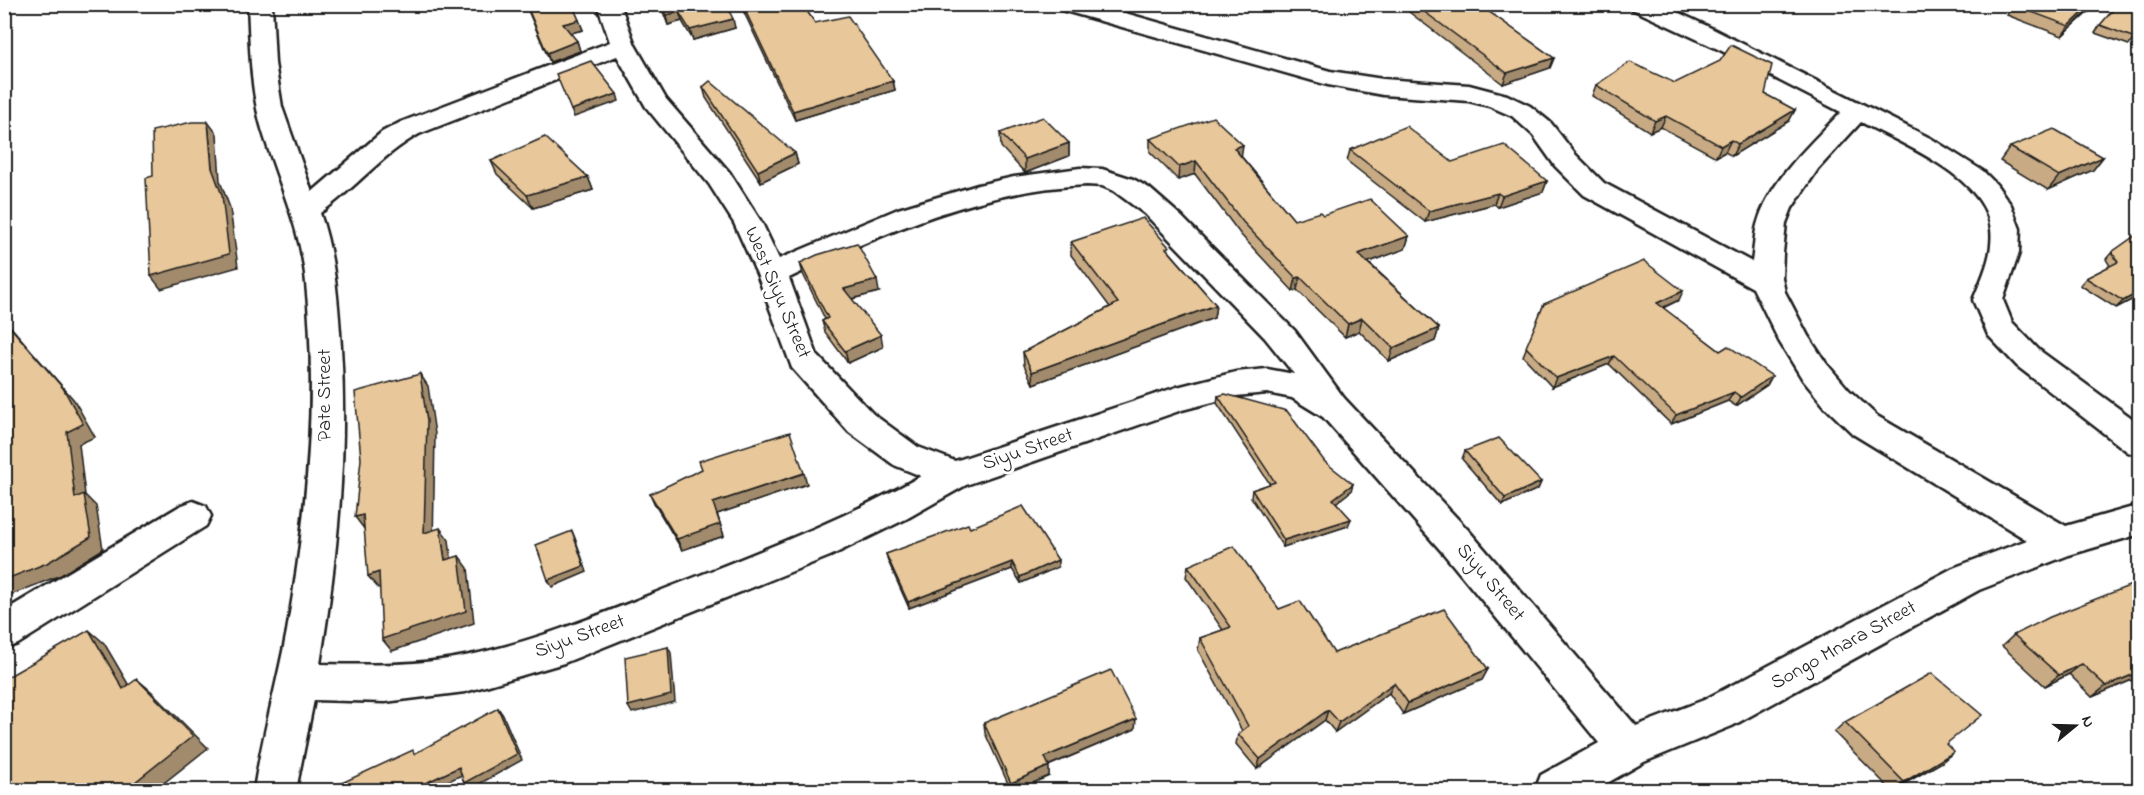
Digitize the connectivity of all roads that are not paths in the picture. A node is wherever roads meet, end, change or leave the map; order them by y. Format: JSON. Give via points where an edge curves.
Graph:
{"nodes":[{"id":1,"x":260,"y":4,"type":"edge"},
{"id":2,"x":608,"y":4,"type":"edge"},
{"id":3,"x":1066,"y":4,"type":"edge"},
{"id":4,"x":1640,"y":4,"type":"edge"},
{"id":5,"x":623,"y":45,"type":"junction"},
{"id":6,"x":1858,"y":110,"type":"junction"},
{"id":7,"x":305,"y":210,"type":"junction"},
{"id":8,"x":772,"y":274,"type":"junction"},
{"id":9,"x":1766,"y":282,"type":"junction"},
{"id":10,"x":1335,"y":408,"type":"junction"},
{"id":11,"x":2139,"y":443,"type":"edge"},
{"id":12,"x":954,"y":475,"type":"junction"},
{"id":13,"x":193,"y":516,"type":"dead end"},
{"id":14,"x":2139,"y":519,"type":"edge"},
{"id":15,"x":2062,"y":543,"type":"junction"},
{"id":16,"x":4,"y":632,"type":"edge"},
{"id":17,"x":299,"y":682,"type":"junction"},
{"id":18,"x":1629,"y":748,"type":"junction"},
{"id":19,"x":275,"y":790,"type":"edge"},
{"id":20,"x":1556,"y":790,"type":"edge"}],
"edges":[{"from":1,"to":7,"type":"street","name":"Pate Street","via":[[262,63],[273,120]]},
{"from":2,"to":5,"type":"street","name":"West Siyu Street"},
{"from":3,"to":9,"type":"street","via":[[1320,76],[1383,87],[1469,93],[1498,100],[1521,111],[1542,129],[1594,189]]},
{"from":4,"to":6,"type":"street"},
{"from":5,"to":7,"type":"street","via":[[410,128],[391,138],[333,191]]},
{"from":5,"to":8,"type":"street","name":"West Siyu Street","via":[[655,102],[720,179],[748,223]]},
{"from":6,"to":9,"type":"street","via":[[1812,159],[1783,199],[1772,224]]},
{"from":6,"to":11,"type":"street","via":[[1935,152],[1980,183],[1998,205],[2007,232],[2003,265],[1988,300],[1999,327],[2028,358]]},
{"from":7,"to":17,"type":"street","name":"Pate Street","via":[[317,256],[324,316],[327,401],[322,522]]},
{"from":8,"to":10,"type":"street","via":[[914,211],[968,195],[1070,178],[1109,178],[1132,189],[1150,204],[1244,298],[1291,348]]},
{"from":8,"to":12,"type":"street","name":"West Siyu Street","via":[[803,360],[861,423],[906,456]]},
{"from":9,"to":15,"type":"street","via":[[1787,328],[1838,401],[1865,424]]},
{"from":10,"to":12,"type":"street","name":"Siyu Street","via":[[1300,387],[1267,381],[1236,384],[1177,399]]},
{"from":10,"to":18,"type":"street","name":"Siyu Street","via":[[1456,542]]},
{"from":12,"to":17,"type":"street","name":"Siyu Street","via":[[817,545],[564,646],[465,674],[385,684]]},
{"from":13,"to":16,"type":"street"},
{"from":14,"to":15,"type":"street","name":"Songo Mnara Street"},
{"from":15,"to":18,"type":"street","name":"Songo Mnara Street","via":[[1966,579],[1718,713]]},
{"from":17,"to":19,"type":"street","name":"Pate Street"},
{"from":18,"to":20,"type":"street","name":"Songo Mnara Street"}]}
